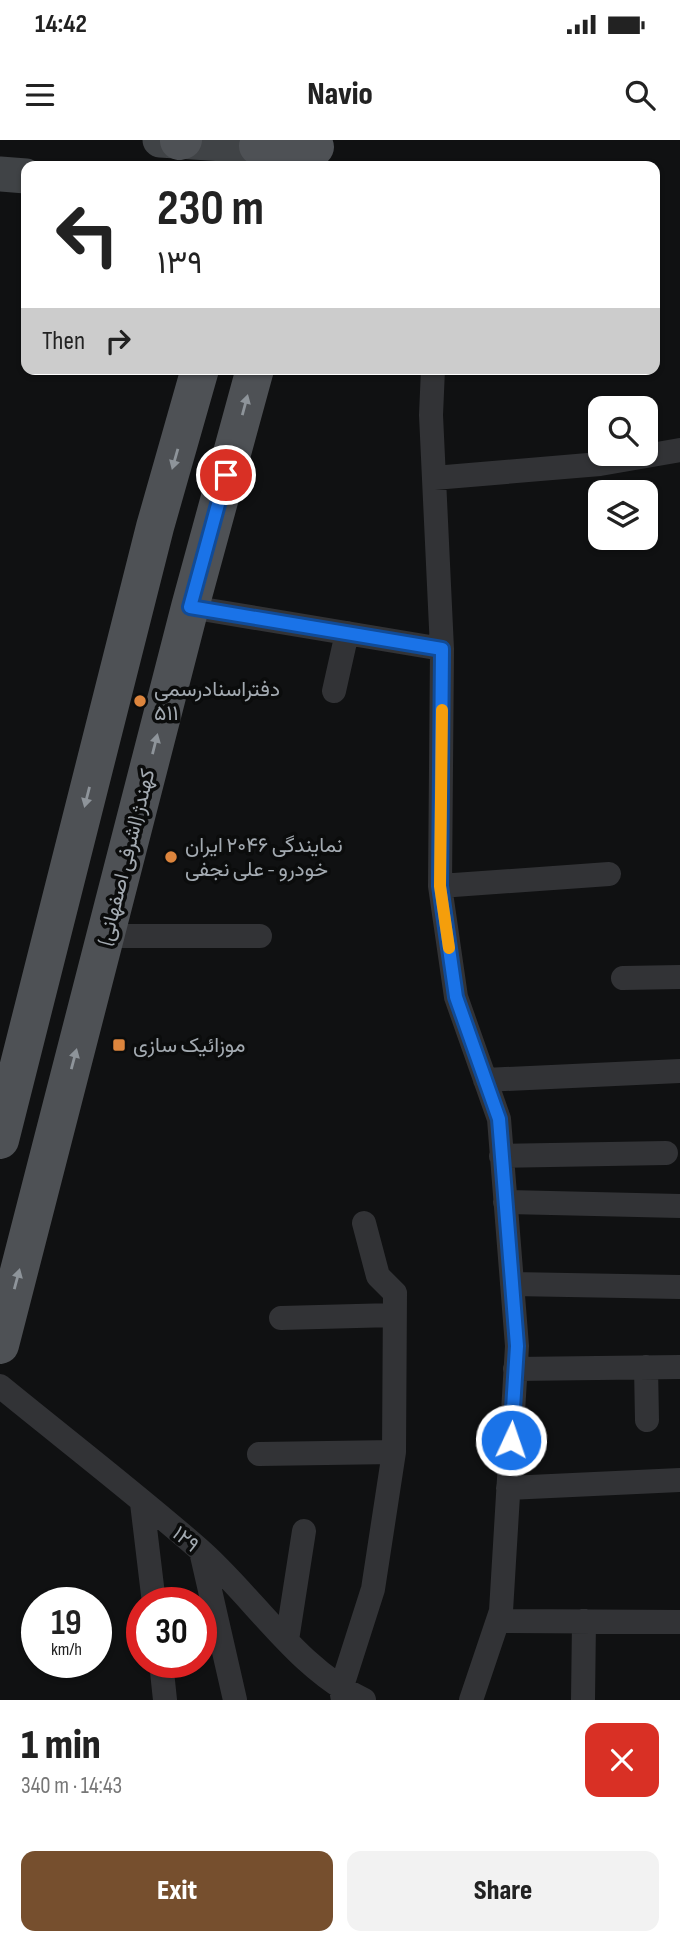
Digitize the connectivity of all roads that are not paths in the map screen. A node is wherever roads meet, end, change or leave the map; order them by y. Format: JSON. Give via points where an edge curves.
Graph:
{"nodes":[{"id":1,"x":174,"y":140,"type":"edge"},
{"id":2,"x":257,"y":151,"type":"edge"},
{"id":3,"x":314,"y":151,"type":"edge"},
{"id":4,"x":0,"y":174,"type":"edge"},
{"id":5,"x":21,"y":176,"type":"edge"},
{"id":6,"x":198,"y":375,"type":"edge"},
{"id":7,"x":253,"y":375,"type":"edge"},
{"id":8,"x":433,"y":375,"type":"edge"},
{"id":9,"x":680,"y":450,"type":"edge"},
{"id":10,"x":434,"y":478,"type":"junction"},
{"id":11,"x":190,"y":607,"type":"junction"},
{"id":12,"x":347,"y":633,"type":"junction"},
{"id":13,"x":442,"y":649,"type":"junction"},
{"id":14,"x":334,"y":691,"type":"dead end"},
{"id":15,"x":609,"y":874,"type":"dead end"},
{"id":16,"x":440,"y":886,"type":"junction"},
{"id":17,"x":106,"y":936,"type":"junction"},
{"id":18,"x":260,"y":936,"type":"dead end"},
{"id":19,"x":680,"y":977,"type":"edge"},
{"id":20,"x":623,"y":978,"type":"dead end"},
{"id":21,"x":680,"y":1071,"type":"edge"},
{"id":22,"x":485,"y":1080,"type":"junction"},
{"id":23,"x":0,"y":1140,"type":"edge"},
{"id":24,"x":666,"y":1153,"type":"dead end"},
{"id":25,"x":501,"y":1156,"type":"junction"},
{"id":26,"x":505,"y":1202,"type":"junction"},
{"id":27,"x":680,"y":1206,"type":"edge"},
{"id":28,"x":364,"y":1223,"type":"dead end"},
{"id":29,"x":512,"y":1284,"type":"junction"},
{"id":30,"x":680,"y":1287,"type":"edge"},
{"id":31,"x":394,"y":1315,"type":"junction"},
{"id":32,"x":281,"y":1318,"type":"dead end"},
{"id":33,"x":0,"y":1345,"type":"edge"},
{"id":34,"x":646,"y":1367,"type":"junction"},
{"id":35,"x":680,"y":1367,"type":"edge"},
{"id":36,"x":515,"y":1369,"type":"junction"},
{"id":37,"x":0,"y":1386,"type":"edge"},
{"id":38,"x":647,"y":1420,"type":"dead end"},
{"id":39,"x":394,"y":1452,"type":"junction"},
{"id":40,"x":259,"y":1454,"type":"dead end"},
{"id":41,"x":680,"y":1480,"type":"edge"},
{"id":42,"x":508,"y":1488,"type":"junction"},
{"id":43,"x":142,"y":1503,"type":"junction"},
{"id":44,"x":304,"y":1531,"type":"dead end"},
{"id":45,"x":201,"y":1550,"type":"junction"},
{"id":46,"x":152,"y":1587,"type":"edge"},
{"id":47,"x":498,"y":1621,"type":"junction"},
{"id":48,"x":584,"y":1621,"type":"junction"},
{"id":49,"x":680,"y":1622,"type":"edge"},
{"id":50,"x":287,"y":1640,"type":"junction"},
{"id":51,"x":163,"y":1678,"type":"edge"},
{"id":52,"x":342,"y":1695,"type":"edge"},
{"id":53,"x":165,"y":1700,"type":"edge"},
{"id":54,"x":235,"y":1700,"type":"edge"},
{"id":55,"x":365,"y":1700,"type":"edge"},
{"id":56,"x":471,"y":1700,"type":"edge"},
{"id":57,"x":583,"y":1700,"type":"edge"}],
"edges":[{"from":1,"to":2,"type":"main road"},
{"from":2,"to":3,"type":"main road"},
{"from":4,"to":5,"type":"main road"},
{"from":6,"to":23,"type":"main road","one_way":true,"via":[[152,539]]},
{"from":11,"to":7,"type":"main road","name":"کهندژ (اشرفی اصفهانی)","one_way":true},
{"from":8,"to":10,"type":"street"},
{"from":9,"to":10,"type":"street","via":[[600,464]]},
{"from":10,"to":13,"type":"street"},
{"from":11,"to":12,"type":"street"},
{"from":17,"to":11,"type":"main road","name":"کهندژ (اشرفی اصفهانی)","one_way":true},
{"from":12,"to":13,"type":"street"},
{"from":12,"to":14,"type":"street"},
{"from":13,"to":16,"type":"street"},
{"from":15,"to":16,"type":"street"},
{"from":16,"to":22,"type":"street","via":[[456,997]]},
{"from":17,"to":18,"type":"street"},
{"from":33,"to":17,"type":"main road","name":"کهندژ (اشرفی اصفهانی)","one_way":true},
{"from":19,"to":20,"type":"street"},
{"from":21,"to":22,"type":"street"},
{"from":22,"to":25,"type":"street","via":[[499,1119]]},
{"from":24,"to":25,"type":"street"},
{"from":25,"to":26,"type":"street"},
{"from":26,"to":27,"type":"street"},
{"from":26,"to":29,"type":"street"},
{"from":28,"to":31,"type":"street","via":[[378,1276],[395,1293]]},
{"from":29,"to":30,"type":"street"},
{"from":29,"to":36,"type":"street"},
{"from":31,"to":32,"type":"street"},
{"from":31,"to":39,"type":"street"},
{"from":34,"to":35,"type":"street"},
{"from":34,"to":36,"type":"street"},
{"from":34,"to":38,"type":"street"},
{"from":36,"to":42,"type":"street"},
{"from":37,"to":43,"type":"street","name":"۱۲۹"},
{"from":39,"to":40,"type":"street"},
{"from":39,"to":52,"type":"street","via":[[373,1589]]},
{"from":41,"to":42,"type":"street"},
{"from":42,"to":47,"type":"street"},
{"from":43,"to":45,"type":"street","name":"۱۲۹"},
{"from":43,"to":46,"type":"street"},
{"from":44,"to":50,"type":"street"},
{"from":45,"to":50,"type":"street","name":"۱۲۹"},
{"from":45,"to":54,"type":"street"},
{"from":47,"to":48,"type":"street"},
{"from":47,"to":56,"type":"street"},
{"from":48,"to":49,"type":"street"},
{"from":48,"to":57,"type":"street"},
{"from":50,"to":52,"type":"street","name":"۱۲۹"},
{"from":51,"to":53,"type":"street"},
{"from":52,"to":55,"type":"street","name":"۱۲۹"}]}
